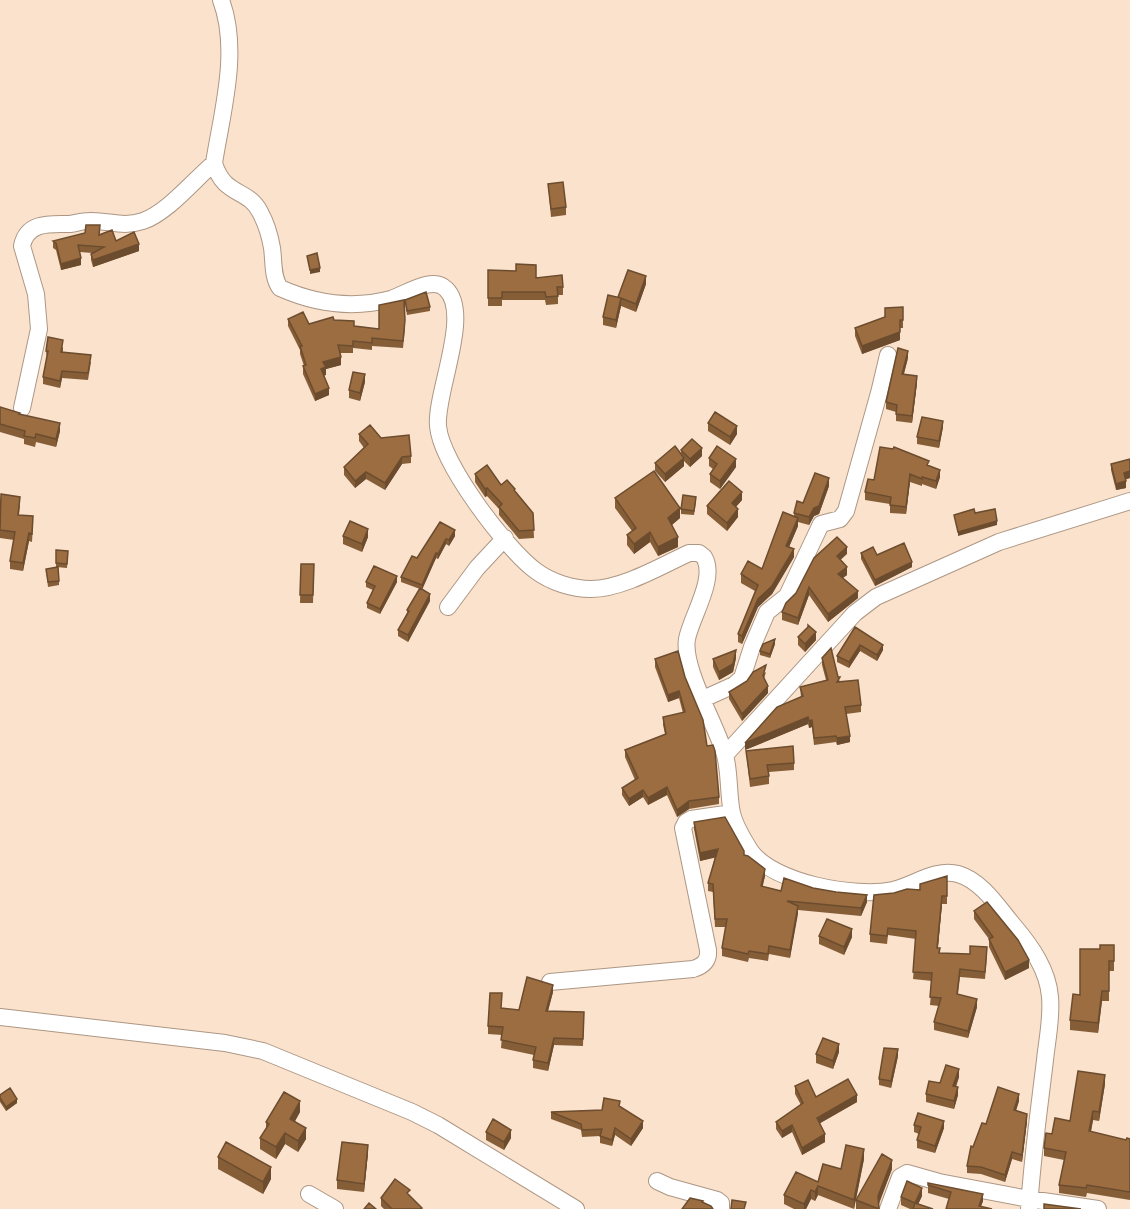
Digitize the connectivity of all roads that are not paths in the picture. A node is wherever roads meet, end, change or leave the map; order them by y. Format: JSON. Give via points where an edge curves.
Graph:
{"nodes":[{"id":1,"x":221,"y":0,"type":"edge"},
{"id":2,"x":214,"y":163,"type":"junction"},
{"id":3,"x":888,"y":355,"type":"dead end"},
{"id":4,"x":22,"y":408,"type":"dead end"},
{"id":5,"x":1130,"y":501,"type":"edge"},
{"id":6,"x":505,"y":538,"type":"junction"},
{"id":7,"x":448,"y":607,"type":"dead end"},
{"id":8,"x":703,"y":699,"type":"junction"},
{"id":9,"x":725,"y":754,"type":"junction"},
{"id":10,"x":732,"y":813,"type":"junction"},
{"id":11,"x":550,"y":982,"type":"edge"},
{"id":12,"x":0,"y":1017,"type":"edge"},
{"id":13,"x":657,"y":1181,"type":"dead end"},
{"id":14,"x":309,"y":1194,"type":"dead end"},
{"id":15,"x":1029,"y":1204,"type":"edge"},
{"id":16,"x":335,"y":1209,"type":"edge"},
{"id":17,"x":576,"y":1209,"type":"edge"},
{"id":18,"x":722,"y":1209,"type":"edge"},
{"id":19,"x":888,"y":1209,"type":"edge"},
{"id":20,"x":1098,"y":1209,"type":"edge"}],
"edges":[{"from":1,"to":2,"type":"street","via":[[228,71]]},
{"from":2,"to":4,"type":"street","via":[[157,214],[144,220],[123,224],[50,223],[28,233],[22,249],[36,294],[39,329]]},
{"from":2,"to":6,"type":"street","via":[[225,184],[261,213],[280,288],[304,297],[355,305],[394,298],[427,285],[440,285],[447,290],[454,305],[455,329],[439,405],[439,433],[455,471]]},
{"from":3,"to":8,"type":"street","via":[[846,512],[840,519],[821,524],[788,594],[768,611],[740,680]]},
{"from":5,"to":9,"type":"street","via":[[999,542],[876,597],[848,621]]},
{"from":6,"to":7,"type":"street"},
{"from":6,"to":8,"type":"street","via":[[539,573],[585,589],[618,583],[689,553],[702,555],[708,573],[687,648]]},
{"from":8,"to":9,"type":"street"},
{"from":9,"to":10,"type":"street"},
{"from":10,"to":11,"type":"street","via":[[691,819],[683,828],[708,951],[704,963],[693,969]]},
{"from":10,"to":15,"type":"street","via":[[750,850],[774,871],[840,890],[873,892],[952,873],[978,885],[1018,931],[1045,973],[1051,999]]},
{"from":12,"to":17,"type":"street","via":[[225,1043],[263,1051],[438,1125]]},
{"from":13,"to":18,"type":"street","via":[[717,1200]]},
{"from":14,"to":16,"type":"street"},
{"from":15,"to":19,"type":"street","via":[[907,1173],[900,1177]]},
{"from":15,"to":20,"type":"street"}]}
